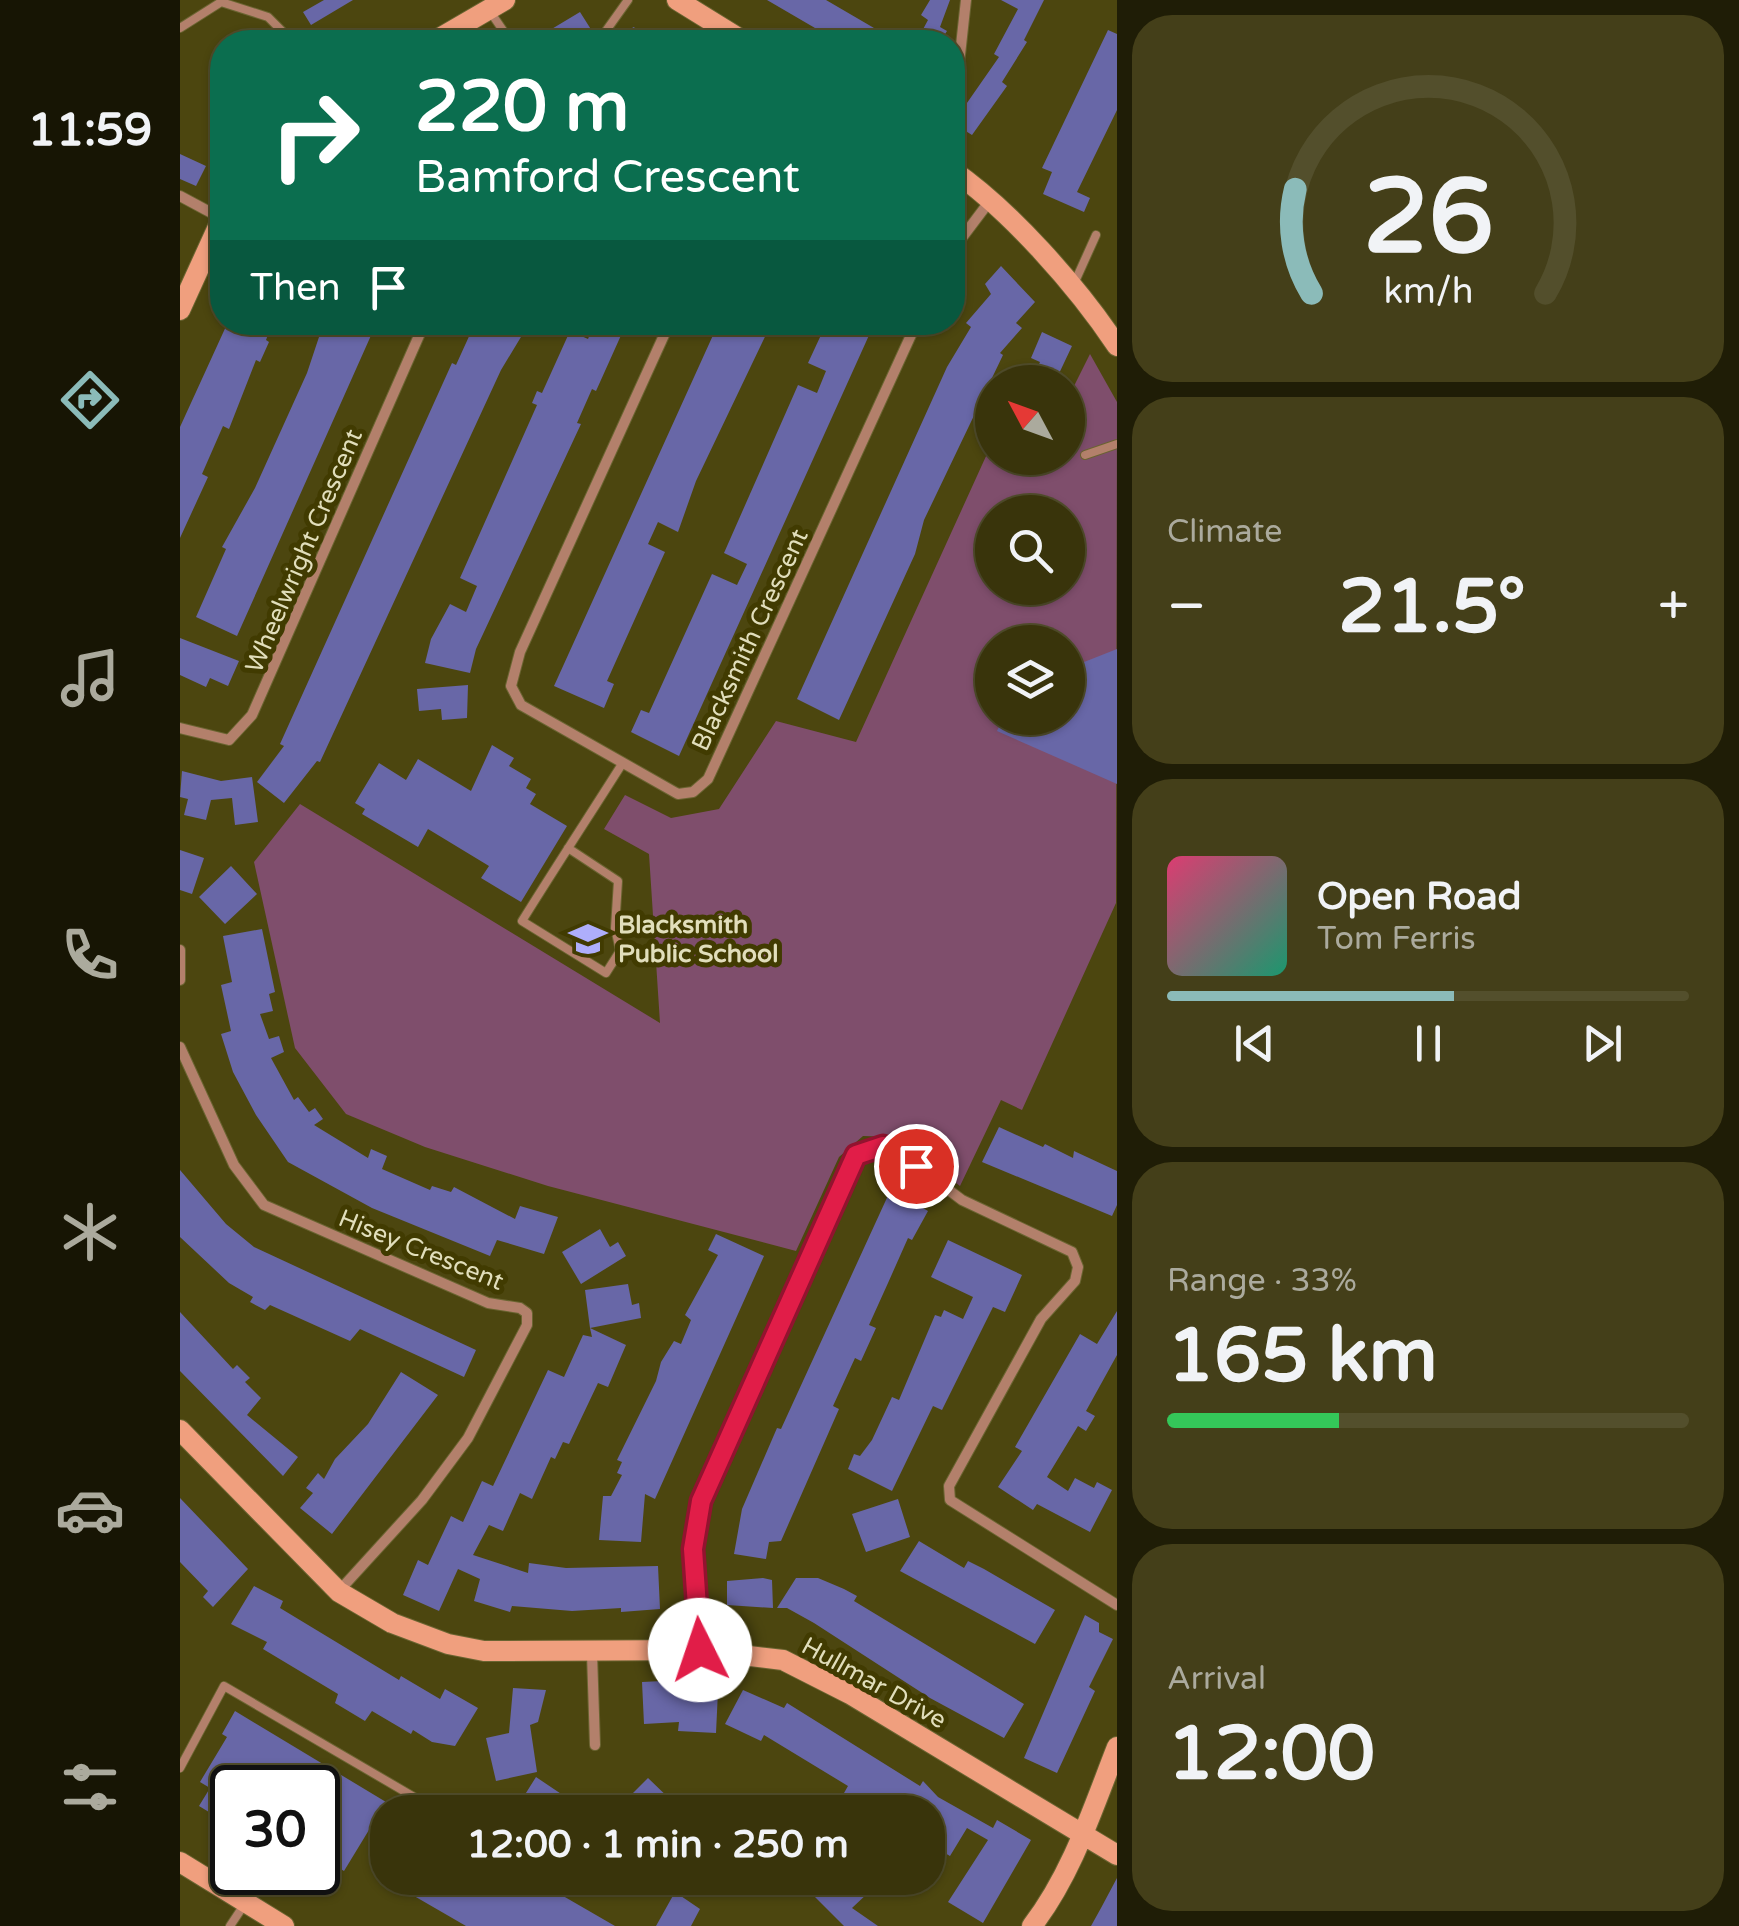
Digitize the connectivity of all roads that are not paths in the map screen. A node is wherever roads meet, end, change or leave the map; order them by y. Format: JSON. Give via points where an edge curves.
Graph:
{"nodes":[{"id":1,"x":628,"y":0,"type":"edge"},
{"id":2,"x":966,"y":0,"type":"edge"},
{"id":3,"x":682,"y":1,"type":"edge"},
{"id":4,"x":497,"y":5,"type":"edge"},
{"id":5,"x":180,"y":28,"type":"edge"},
{"id":6,"x":281,"y":30,"type":"edge"},
{"id":7,"x":454,"y":30,"type":"edge"},
{"id":8,"x":507,"y":30,"type":"edge"},
{"id":9,"x":607,"y":30,"type":"edge"},
{"id":10,"x":727,"y":30,"type":"edge"},
{"id":11,"x":963,"y":30,"type":"edge"},
{"id":12,"x":965,"y":181,"type":"edge"},
{"id":13,"x":180,"y":196,"type":"edge"},
{"id":14,"x":989,"y":202,"type":"junction"},
{"id":15,"x":210,"y":212,"type":"edge"},
{"id":16,"x":965,"y":234,"type":"edge"},
{"id":17,"x":1096,"y":235,"type":"dead end"},
{"id":18,"x":210,"y":244,"type":"edge"},
{"id":19,"x":1072,"y":288,"type":"junction"},
{"id":20,"x":180,"y":310,"type":"edge"},
{"id":21,"x":1113,"y":334,"type":"edge"},
{"id":22,"x":419,"y":335,"type":"edge"},
{"id":23,"x":664,"y":335,"type":"edge"},
{"id":24,"x":911,"y":335,"type":"edge"},
{"id":25,"x":1116,"y":444,"type":"edge"},
{"id":26,"x":1085,"y":456,"type":"edge"},
{"id":27,"x":180,"y":728,"type":"edge"},
{"id":28,"x":622,"y":764,"type":"junction"},
{"id":29,"x":568,"y":848,"type":"junction"},
{"id":30,"x":180,"y":950,"type":"edge"},
{"id":31,"x":180,"y":980,"type":"edge"},
{"id":32,"x":180,"y":1047,"type":"edge"},
{"id":33,"x":180,"y":1430,"type":"edge"},
{"id":34,"x":339,"y":1592,"type":"junction"},
{"id":35,"x":1116,"y":1605,"type":"edge"},
{"id":36,"x":700,"y":1650,"type":"junction"},
{"id":37,"x":592,"y":1654,"type":"junction"},
{"id":38,"x":595,"y":1744,"type":"dead end"},
{"id":39,"x":1116,"y":1746,"type":"edge"},
{"id":40,"x":180,"y":1768,"type":"edge"},
{"id":41,"x":411,"y":1795,"type":"edge"},
{"id":42,"x":1083,"y":1835,"type":"junction"},
{"id":43,"x":1116,"y":1855,"type":"edge"},
{"id":44,"x":180,"y":1862,"type":"edge"},
{"id":45,"x":246,"y":1902,"type":"junction"},
{"id":46,"x":230,"y":1926,"type":"edge"},
{"id":47,"x":284,"y":1926,"type":"edge"},
{"id":48,"x":1032,"y":1926,"type":"edge"}],
"edges":[{"from":1,"to":9,"type":"lane"},
{"from":2,"to":11,"type":"street"},
{"from":3,"to":10,"type":"street"},
{"from":4,"to":7,"type":"street"},
{"from":4,"to":8,"type":"lane"},
{"from":5,"to":6,"type":"lane","via":[[221,2],[268,17]]},
{"from":12,"to":14,"type":"street"},
{"from":13,"to":15,"type":"street"},
{"from":14,"to":16,"type":"street"},
{"from":14,"to":19,"type":"street"},
{"from":17,"to":19,"type":"lane"},
{"from":18,"to":20,"type":"street"},
{"from":19,"to":21,"type":"street"},
{"from":22,"to":27,"type":"street","name":"Wheelwright Crescent","via":[[252,715],[230,740]]},
{"from":23,"to":28,"type":"street","name":"Blacksmith Crescent","via":[[520,652],[511,686],[521,705]]},
{"from":24,"to":28,"type":"street","name":"Blacksmith Crescent","via":[[708,779],[678,794]]},
{"from":25,"to":26,"type":"lane"},
{"from":28,"to":29,"type":"lane"},
{"from":29,"to":29,"type":"lane","via":[[522,921],[606,973],[620,951],[618,882]]},
{"from":30,"to":31,"type":"street"},
{"from":32,"to":34,"type":"street","name":"Hisey Crescent","via":[[234,1166],[264,1205],[527,1314],[468,1438]]},
{"from":33,"to":34,"type":"street","name":"Hullmar Drive"},
{"from":34,"to":37,"type":"street","name":"Hullmar Drive","via":[[369,1612],[448,1644]]},
{"from":35,"to":36,"type":"street","via":[[950,1500],[949,1486],[1041,1319],[1075,1281],[1072,1252],[945,1190],[898,1151],[872,1146],[856,1155],[708,1478],[693,1549]]},
{"from":36,"to":37,"type":"street","name":"Hullmar Drive"},
{"from":36,"to":42,"type":"street","name":"Hullmar Drive","via":[[755,1654],[804,1669]]},
{"from":37,"to":38,"type":"street"},
{"from":39,"to":42,"type":"street"},
{"from":40,"to":41,"type":"lane","via":[[224,1686]]},
{"from":42,"to":43,"type":"street","name":"Hullmar Drive"},
{"from":42,"to":48,"type":"street"},
{"from":44,"to":45,"type":"street"},
{"from":45,"to":46,"type":"lane"},
{"from":45,"to":47,"type":"street"}]}
